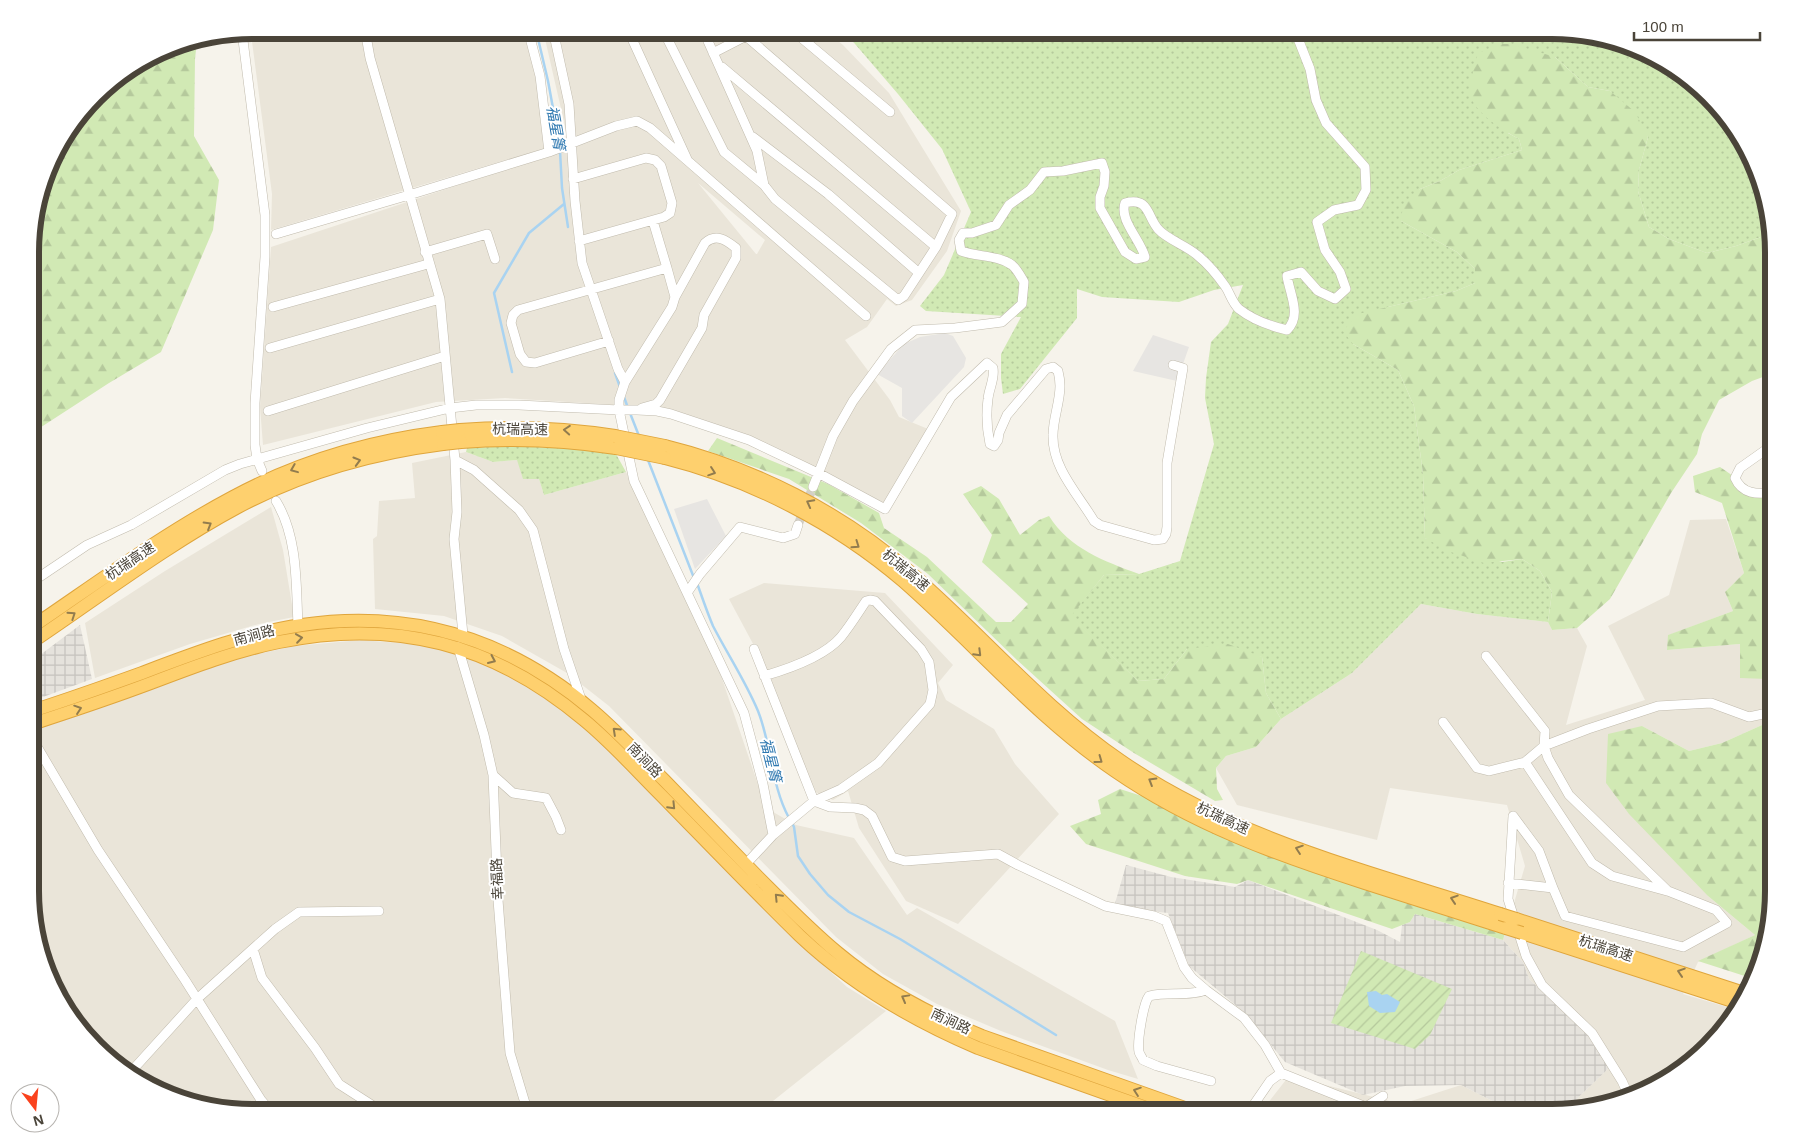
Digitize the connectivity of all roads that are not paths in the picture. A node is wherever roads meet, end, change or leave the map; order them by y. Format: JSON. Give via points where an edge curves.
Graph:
{"nodes":[{"id":1,"x":244,"y":39,"type":"edge"},
{"id":2,"x":367,"y":39,"type":"edge"},
{"id":3,"x":530,"y":39,"type":"edge"},
{"id":4,"x":555,"y":39,"type":"edge"},
{"id":5,"x":632,"y":39,"type":"edge"},
{"id":6,"x":668,"y":39,"type":"edge"},
{"id":7,"x":707,"y":39,"type":"edge"},
{"id":8,"x":734,"y":39,"type":"edge"},
{"id":9,"x":750,"y":39,"type":"edge"},
{"id":10,"x":803,"y":39,"type":"edge"},
{"id":11,"x":1298,"y":39,"type":"edge"},
{"id":12,"x":714,"y":53,"type":"junction"},
{"id":13,"x":719,"y":65,"type":"junction"},
{"id":14,"x":890,"y":112,"type":"dead end"},
{"id":15,"x":750,"y":135,"type":"junction"},
{"id":16,"x":568,"y":144,"type":"junction"},
{"id":17,"x":551,"y":151,"type":"junction"},
{"id":18,"x":688,"y":162,"type":"junction"},
{"id":19,"x":573,"y":179,"type":"junction"},
{"id":20,"x":764,"y":185,"type":"junction"},
{"id":21,"x":410,"y":195,"type":"junction"},
{"id":22,"x":653,"y":221,"type":"junction"},
{"id":23,"x":276,"y":234,"type":"dead end"},
{"id":24,"x":578,"y":240,"type":"junction"},
{"id":25,"x":936,"y":247,"type":"junction"},
{"id":26,"x":425,"y":252,"type":"junction"},
{"id":27,"x":495,"y":260,"type":"dead end"},
{"id":28,"x":428,"y":264,"type":"junction"},
{"id":29,"x":667,"y":268,"type":"junction"},
{"id":30,"x":919,"y":273,"type":"junction"},
{"id":31,"x":591,"y":290,"type":"junction"},
{"id":32,"x":675,"y":297,"type":"junction"},
{"id":33,"x":440,"y":299,"type":"junction"},
{"id":34,"x":273,"y":307,"type":"dead end"},
{"id":35,"x":866,"y":316,"type":"dead end"},
{"id":36,"x":609,"y":342,"type":"junction"},
{"id":37,"x":270,"y":348,"type":"dead end"},
{"id":38,"x":445,"y":356,"type":"junction"},
{"id":39,"x":1172,"y":364,"type":"dead end"},
{"id":40,"x":625,"y":382,"type":"junction"},
{"id":41,"x":450,"y":408,"type":"junction"},
{"id":42,"x":621,"y":410,"type":"junction"},
{"id":43,"x":637,"y":410,"type":"junction"},
{"id":44,"x":268,"y":411,"type":"dead end"},
{"id":45,"x":443,"y":438,"type":"junction"},
{"id":46,"x":1765,"y":450,"type":"edge"},
{"id":47,"x":665,"y":452,"type":"junction"},
{"id":48,"x":257,"y":459,"type":"junction"},
{"id":49,"x":455,"y":460,"type":"junction"},
{"id":50,"x":262,"y":472,"type":"dead end"},
{"id":51,"x":820,"y":474,"type":"junction"},
{"id":52,"x":813,"y":487,"type":"tunnel mouth"},
{"id":53,"x":1765,"y":492,"type":"edge"},
{"id":54,"x":276,"y":501,"type":"dead end"},
{"id":55,"x":798,"y":525,"type":"tunnel mouth"},
{"id":56,"x":39,"y":577,"type":"edge"},
{"id":57,"x":690,"y":589,"type":"junction"},
{"id":58,"x":39,"y":623,"type":"edge"},
{"id":59,"x":298,"y":625,"type":"junction"},
{"id":60,"x":39,"y":637,"type":"edge"},
{"id":61,"x":460,"y":641,"type":"junction"},
{"id":62,"x":754,"y":649,"type":"dead end"},
{"id":63,"x":1486,"y":656,"type":"dead end"},
{"id":64,"x":764,"y":676,"type":"junction"},
{"id":65,"x":582,"y":702,"type":"junction"},
{"id":66,"x":39,"y":709,"type":"edge"},
{"id":67,"x":1765,"y":714,"type":"edge"},
{"id":68,"x":39,"y":722,"type":"edge"},
{"id":69,"x":1443,"y":722,"type":"dead end"},
{"id":70,"x":1544,"y":746,"type":"junction"},
{"id":71,"x":39,"y":750,"type":"edge"},
{"id":72,"x":1525,"y":762,"type":"junction"},
{"id":73,"x":492,"y":774,"type":"junction"},
{"id":74,"x":814,"y":801,"type":"junction"},
{"id":75,"x":561,"y":830,"type":"dead end"},
{"id":76,"x":773,"y":835,"type":"junction"},
{"id":77,"x":742,"y":869,"type":"junction"},
{"id":78,"x":1508,"y":883,"type":"junction"},
{"id":79,"x":1553,"y":888,"type":"junction"},
{"id":80,"x":1668,"y":891,"type":"junction"},
{"id":81,"x":379,"y":911,"type":"dead end"},
{"id":82,"x":253,"y":948,"type":"junction"},
{"id":83,"x":1206,"y":990,"type":"junction"},
{"id":84,"x":1726,"y":993,"type":"junction"},
{"id":85,"x":1739,"y":994,"type":"edge"},
{"id":86,"x":197,"y":999,"type":"junction"},
{"id":87,"x":1736,"y":1000,"type":"edge"},
{"id":88,"x":134,"y":1069,"type":"edge"},
{"id":89,"x":1281,"y":1072,"type":"junction"},
{"id":90,"x":1211,"y":1081,"type":"dead end"},
{"id":91,"x":1627,"y":1091,"type":"edge"},
{"id":92,"x":1384,"y":1096,"type":"dead end"},
{"id":93,"x":264,"y":1104,"type":"edge"},
{"id":94,"x":370,"y":1104,"type":"edge"},
{"id":95,"x":525,"y":1104,"type":"edge"},
{"id":96,"x":1136,"y":1104,"type":"edge"},
{"id":97,"x":1174,"y":1104,"type":"edge"},
{"id":98,"x":1254,"y":1104,"type":"edge"},
{"id":99,"x":1359,"y":1104,"type":"edge"},
{"id":100,"x":1371,"y":1104,"type":"edge"}],
"edges":[{"from":1,"to":48,"type":"street","via":[[265,215],[255,403]]},
{"from":2,"to":21,"type":"street","name":"幸福路"},
{"from":3,"to":17,"type":"street","via":[[540,76]]},
{"from":4,"to":16,"type":"street","via":[[568,104]]},
{"from":5,"to":18,"type":"street"},
{"from":6,"to":20,"type":"street","via":[[724,152]]},
{"from":7,"to":12,"type":"street"},
{"from":8,"to":12,"type":"street"},
{"from":9,"to":25,"type":"street","via":[[952,214]]},
{"from":10,"to":14,"type":"street"},
{"from":11,"to":51,"type":"street","via":[[1326,122],[1365,167],[1366,190],[1358,205],[1334,210],[1316,222],[1346,289],[1335,299],[1318,291],[1301,272],[1287,276],[1295,311],[1294,324],[1287,330],[1272,326],[1237,308],[1225,286],[1197,254],[1159,230],[1148,210],[1133,201],[1125,203],[1122,210],[1145,257],[1136,259],[1126,252],[1100,208],[1105,172],[1102,163],[1044,172],[1030,190],[1010,205],[996,225],[972,234],[963,233],[959,240],[961,251],[1012,265],[1024,282],[1022,304],[1002,322],[915,330],[891,349],[853,401],[833,436]]},
{"from":12,"to":13,"type":"street"},
{"from":13,"to":15,"type":"street"},
{"from":13,"to":25,"type":"street"},
{"from":15,"to":20,"type":"street","via":[[758,151]]},
{"from":15,"to":30,"type":"street","via":[[828,194]]},
{"from":16,"to":17,"type":"street"},
{"from":16,"to":18,"type":"street","via":[[638,121]]},
{"from":16,"to":19,"type":"street"},
{"from":17,"to":21,"type":"street"},
{"from":18,"to":35,"type":"street"},
{"from":19,"to":22,"type":"street","via":[[646,158],[655,160],[661,166],[672,206],[668,215]]},
{"from":19,"to":24,"type":"street"},
{"from":20,"to":30,"type":"street","via":[[775,199],[898,300]]},
{"from":21,"to":23,"type":"street"},
{"from":21,"to":26,"type":"street","name":"幸福路"},
{"from":22,"to":24,"type":"street"},
{"from":22,"to":29,"type":"street"},
{"from":24,"to":31,"type":"street"},
{"from":25,"to":30,"type":"street"},
{"from":26,"to":27,"type":"street","via":[[487,234]]},
{"from":26,"to":28,"type":"street","name":"幸福路"},
{"from":28,"to":33,"type":"street","name":"幸福路"},
{"from":28,"to":34,"type":"street"},
{"from":29,"to":31,"type":"street"},
{"from":29,"to":32,"type":"street"},
{"from":31,"to":36,"type":"street"},
{"from":31,"to":36,"type":"street","via":[[516,312],[511,323],[520,354],[526,362],[535,363]]},
{"from":32,"to":40,"type":"street"},
{"from":32,"to":43,"type":"street","via":[[705,243],[719,238],[736,248],[736,258],[704,314],[702,328],[660,400]]},
{"from":33,"to":37,"type":"street"},
{"from":33,"to":38,"type":"street","name":"幸福路"},
{"from":36,"to":40,"type":"street"},
{"from":38,"to":41,"type":"street","name":"幸福路"},
{"from":38,"to":44,"type":"street"},
{"from":39,"to":51,"type":"street","via":[[1183,368],[1167,463],[1167,527],[1163,539],[1154,540],[1100,525],[1094,521],[1063,474],[1053,438],[1060,386],[1058,371],[1053,367],[1046,369],[1007,415],[994,446],[990,444],[987,415],[995,375],[987,363],[951,396],[885,509]]},
{"from":40,"to":42,"type":"street","via":[[619,400]]},
{"from":41,"to":42,"type":"street","via":[[520,405]]},
{"from":41,"to":48,"type":"street"},
{"from":41,"to":49,"type":"street","name":"幸福路"},
{"from":42,"to":43,"type":"street"},
{"from":42,"to":57,"type":"street","via":[[634,482]]},
{"from":43,"to":51,"type":"street","via":[[671,414],[749,440]]},
{"from":45,"to":47,"type":"highway","name":"杭瑞高速","bridge":true,"via":[[616,442]]},
{"from":45,"to":58,"type":"highway","name":"杭瑞高速","one_way":true,"via":[[393,440],[361,447],[265,481],[202,514]]},
{"from":60,"to":45,"type":"highway","name":"杭瑞高速","one_way":true,"via":[[200,529],[262,495],[364,459]]},
{"from":46,"to":53,"type":"street","via":[[1740,468],[1735,478],[1746,492]]},
{"from":47,"to":84,"type":"highway","name":"杭瑞高速","one_way":true,"bridge":true,"via":[[762,492],[854,544],[913,590],[1058,728],[1114,770],[1166,803],[1224,833],[1280,855],[1522,934]]},
{"from":84,"to":47,"type":"highway","name":"杭瑞高速","one_way":true,"bridge":true,"via":[[1516,919],[1284,844],[1180,797],[1128,766],[1072,724],[921,582],[861,534],[818,508],[726,464]]},
{"from":48,"to":50,"type":"street"},
{"from":48,"to":56,"type":"street","via":[[225,470],[131,525],[86,545]]},
{"from":49,"to":61,"type":"street","name":"幸福路","via":[[457,512],[454,540]]},
{"from":49,"to":65,"type":"street","via":[[474,470],[520,510],[534,530],[564,649]]},
{"from":51,"to":52,"type":"street"},
{"from":54,"to":59,"type":"street","via":[[285,515],[290,534]]},
{"from":55,"to":57,"type":"street","via":[[795,534],[783,538],[740,527]]},
{"from":57,"to":76,"type":"street","via":[[744,713]]},
{"from":59,"to":61,"type":"highway","name":"南涧路","via":[[380,621],[421,625]]},
{"from":59,"to":66,"type":"highway","name":"南涧路","via":[[227,642]]},
{"from":61,"to":65,"type":"highway","name":"南涧路","via":[[490,645],[547,676]]},
{"from":68,"to":61,"type":"highway","name":"南涧路","one_way":true,"via":[[238,652],[290,639],[332,634],[380,634]]},
{"from":61,"to":73,"type":"street","name":"幸福路"},
{"from":61,"to":77,"type":"highway","name":"南涧路","one_way":true,"via":[[554,696],[583,719]]},
{"from":62,"to":64,"type":"street"},
{"from":63,"to":70,"type":"street","via":[[1545,730]]},
{"from":64,"to":74,"type":"street"},
{"from":64,"to":74,"type":"street","via":[[820,654],[840,639],[870,600],[875,601],[921,649],[928,662],[933,690],[930,704],[918,720],[878,764]]},
{"from":77,"to":65,"type":"highway","name":"南涧路","one_way":true,"via":[[638,752]]},
{"from":67,"to":70,"type":"street","via":[[1749,717],[1711,702],[1658,706]]},
{"from":69,"to":72,"type":"street","via":[[1477,768],[1489,771]]},
{"from":70,"to":72,"type":"street"},
{"from":70,"to":80,"type":"street","via":[[1569,795]]},
{"from":71,"to":86,"type":"street","via":[[98,850]]},
{"from":72,"to":80,"type":"street","via":[[1592,863],[1612,876]]},
{"from":73,"to":75,"type":"street","via":[[513,793],[546,798]]},
{"from":73,"to":95,"type":"street","name":"幸福路","via":[[510,1053]]},
{"from":74,"to":76,"type":"street"},
{"from":74,"to":83,"type":"street","via":[[830,807],[864,810],[872,816],[892,857],[904,861],[998,854],[1104,906],[1166,921],[1184,966]]},
{"from":76,"to":77,"type":"street"},
{"from":77,"to":96,"type":"highway","name":"南涧路","via":[[820,954],[894,1007],[978,1048]]},
{"from":97,"to":77,"type":"highway","name":"南涧路","one_way":true,"via":[[982,1036],[900,996],[837,953]]},
{"from":78,"to":79,"type":"street"},
{"from":78,"to":79,"type":"street","via":[[1513,816],[1539,851]]},
{"from":78,"to":91,"type":"street","via":[[1508,899],[1526,956],[1542,985],[1592,1033]]},
{"from":79,"to":80,"type":"street","via":[[1565,916],[1683,947],[1727,923],[1716,910]]},
{"from":81,"to":82,"type":"street","via":[[299,912]]},
{"from":82,"to":86,"type":"street"},
{"from":82,"to":94,"type":"street","via":[[262,978],[340,1084]]},
{"from":83,"to":89,"type":"street","via":[[1244,1018],[1265,1044]]},
{"from":83,"to":90,"type":"street","via":[[1196,994],[1149,996],[1142,1016],[1139,1051],[1143,1060],[1157,1066]]},
{"from":84,"to":85,"type":"highway","name":"杭瑞高速"},
{"from":84,"to":87,"type":"highway","name":"杭瑞高速"},
{"from":86,"to":88,"type":"street"},
{"from":86,"to":93,"type":"street"},
{"from":89,"to":98,"type":"street","via":[[1270,1081]]},
{"from":89,"to":99,"type":"street"},
{"from":92,"to":100,"type":"street"}]}
